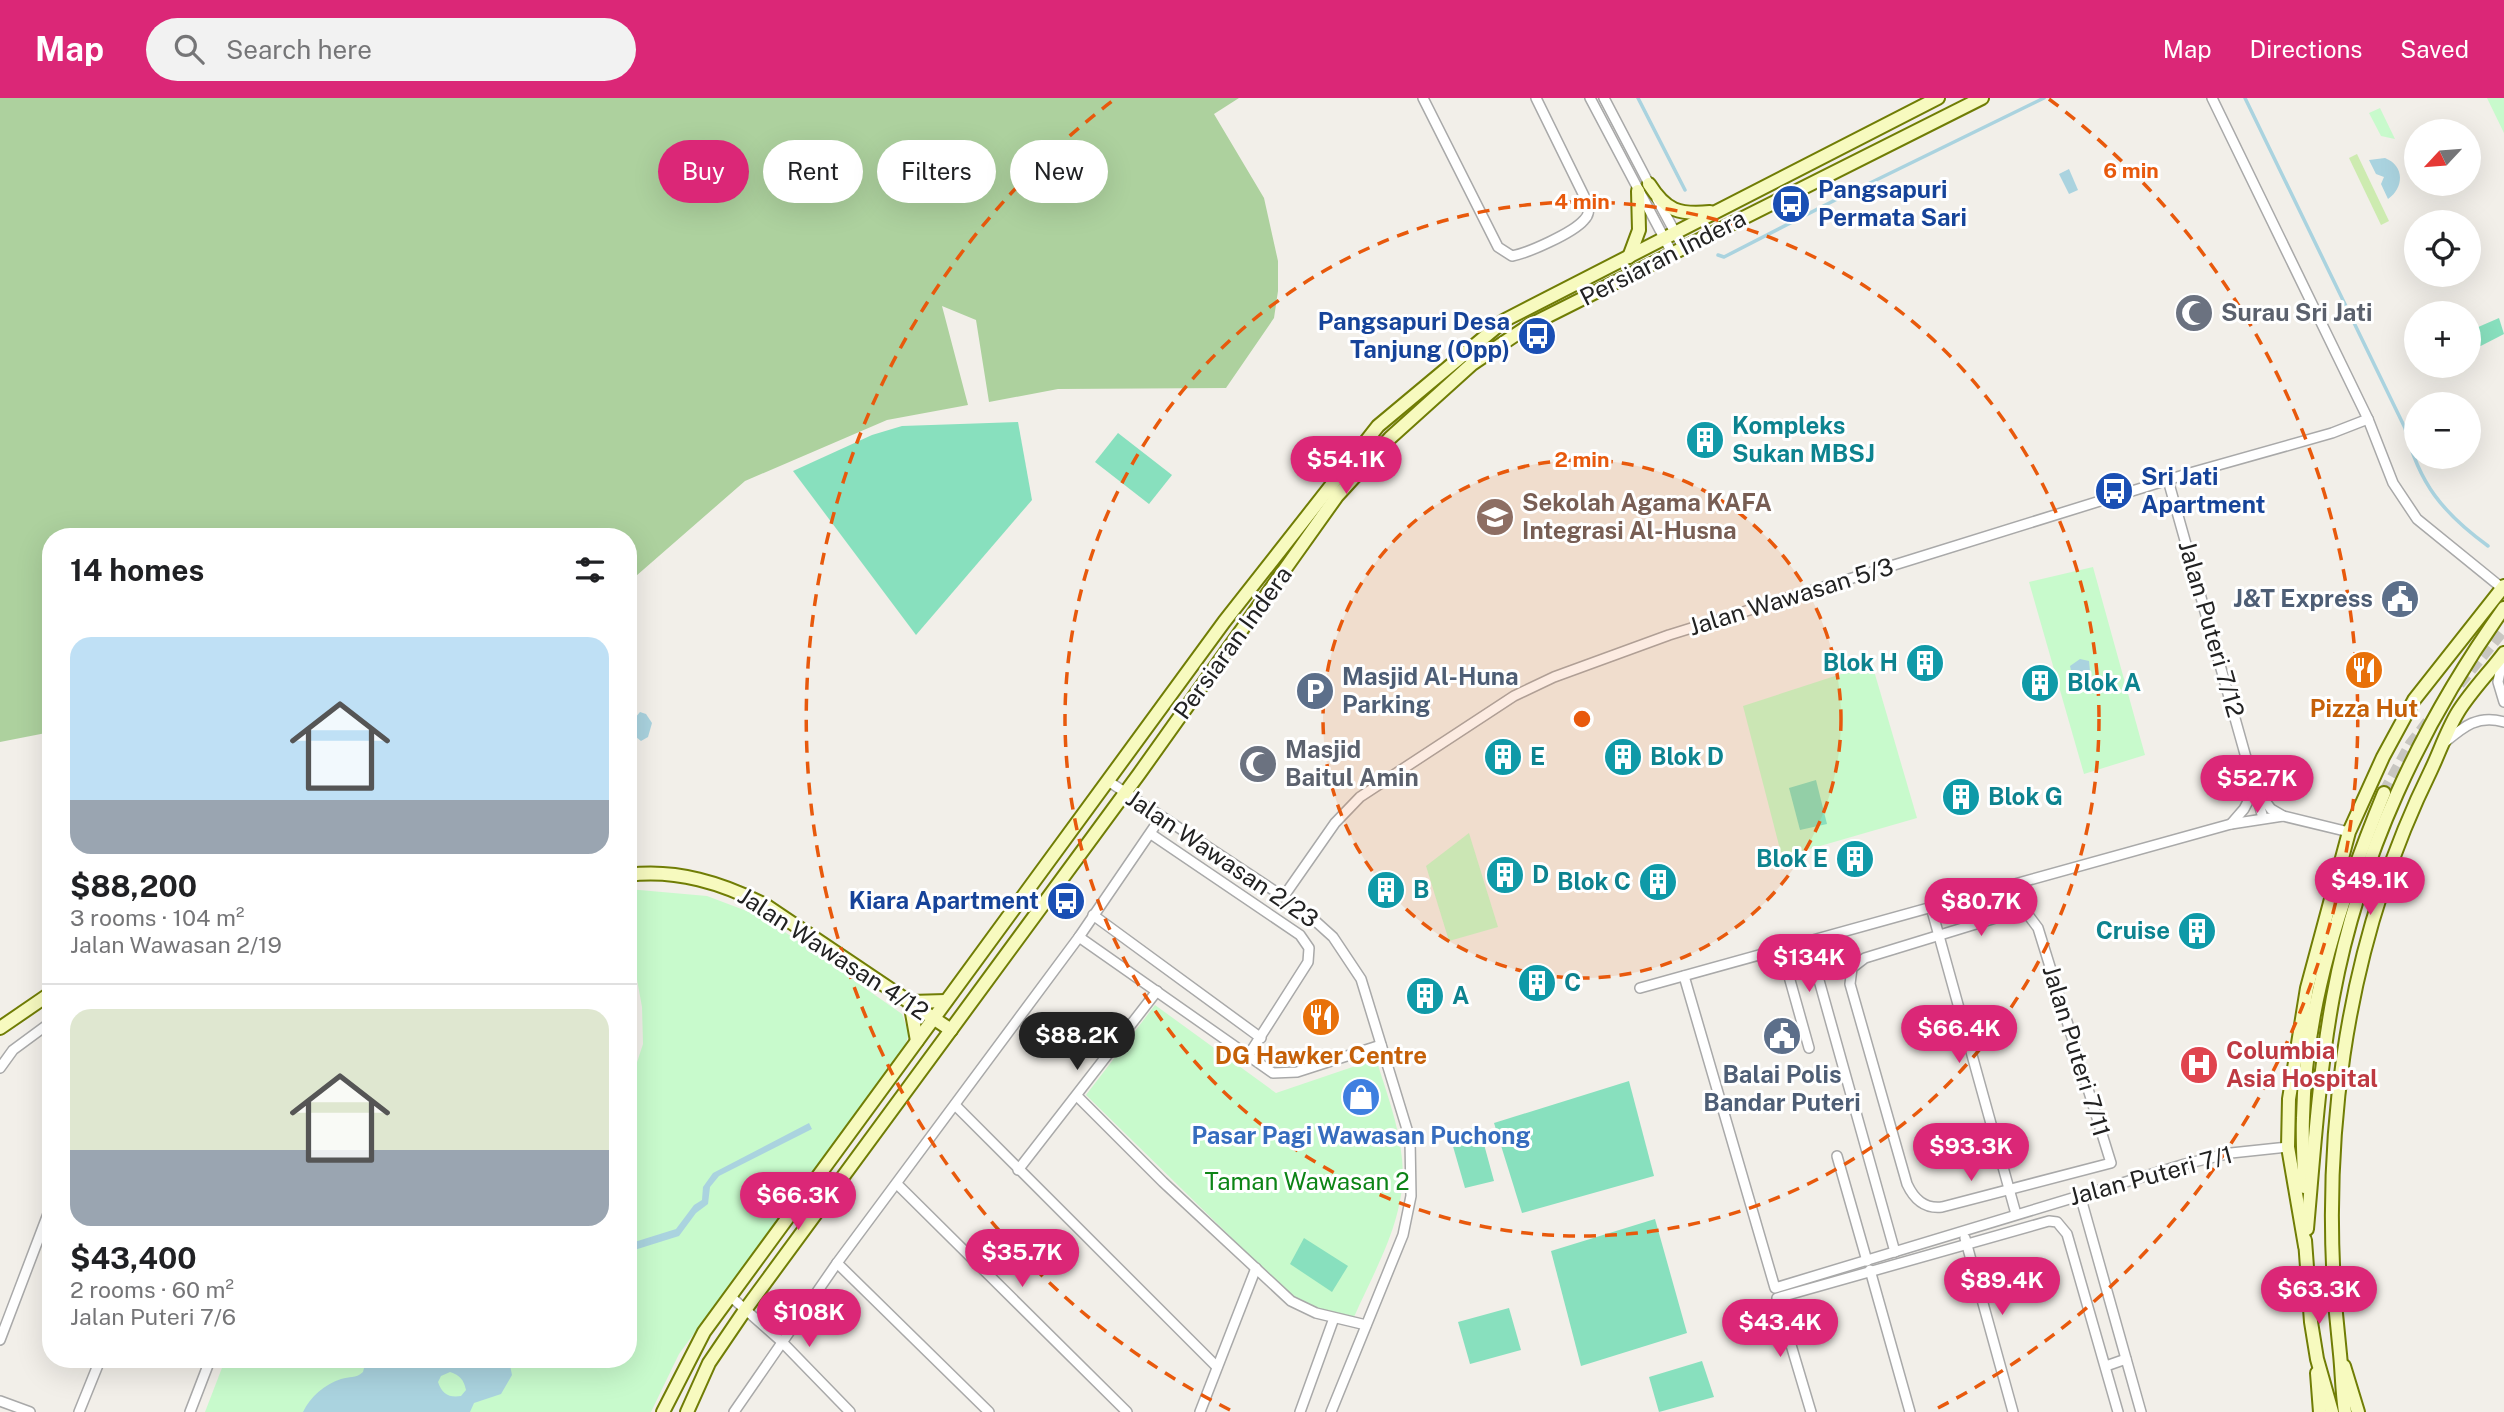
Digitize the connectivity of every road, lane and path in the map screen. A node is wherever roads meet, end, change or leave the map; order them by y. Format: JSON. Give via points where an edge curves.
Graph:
{"nodes":[{"id":1,"x":1423,"y":98,"type":"edge"},
{"id":2,"x":1536,"y":98,"type":"edge"},
{"id":3,"x":1590,"y":98,"type":"edge"},
{"id":4,"x":1604,"y":98,"type":"edge"},
{"id":5,"x":1938,"y":98,"type":"edge"},
{"id":6,"x":1982,"y":98,"type":"edge"},
{"id":7,"x":2212,"y":98,"type":"edge"},
{"id":8,"x":1643,"y":188,"type":"junction"},
{"id":9,"x":1714,"y":212,"type":"junction"},
{"id":10,"x":1670,"y":237,"type":"junction"},
{"id":11,"x":1678,"y":250,"type":"junction"},
{"id":12,"x":1629,"y":257,"type":"junction"},
{"id":13,"x":2368,"y":419,"type":"junction"},
{"id":14,"x":2168,"y":480,"type":"junction"},
{"id":15,"x":2503,"y":587,"type":"edge"},
{"id":16,"x":2504,"y":608,"type":"edge"},
{"id":17,"x":2504,"y":654,"type":"edge"},
{"id":18,"x":2504,"y":702,"type":"edge"},
{"id":19,"x":2504,"y":722,"type":"edge"},
{"id":20,"x":2443,"y":744,"type":"junction"},
{"id":21,"x":1108,"y":780,"type":"junction"},
{"id":22,"x":2255,"y":788,"type":"junction"},
{"id":23,"x":1125,"y":793,"type":"junction"},
{"id":24,"x":2384,"y":793,"type":"tunnel mouth"},
{"id":25,"x":2283,"y":816,"type":"junction"},
{"id":26,"x":1161,"y":817,"type":"junction"},
{"id":27,"x":2263,"y":818,"type":"junction"},
{"id":28,"x":2231,"y":824,"type":"junction"},
{"id":29,"x":2349,"y":832,"type":"junction"},
{"id":30,"x":1151,"y":834,"type":"junction"},
{"id":31,"x":637,"y":874,"type":"edge"},
{"id":32,"x":1284,"y":896,"type":"junction"},
{"id":33,"x":1931,"y":907,"type":"junction"},
{"id":34,"x":1093,"y":915,"type":"junction"},
{"id":35,"x":1939,"y":935,"type":"junction"},
{"id":36,"x":1079,"y":937,"type":"junction"},
{"id":37,"x":1808,"y":941,"type":"junction"},
{"id":38,"x":1781,"y":948,"type":"junction"},
{"id":39,"x":1684,"y":976,"type":"junction"},
{"id":40,"x":1640,"y":988,"type":"dead end"},
{"id":41,"x":1157,"y":991,"type":"junction"},
{"id":42,"x":42,"y":999,"type":"edge"},
{"id":43,"x":946,"y":1001,"type":"junction"},
{"id":44,"x":910,"y":1002,"type":"junction"},
{"id":45,"x":934,"y":1018,"type":"junction"},
{"id":46,"x":0,"y":1028,"type":"edge"},
{"id":47,"x":42,"y":1029,"type":"edge"},
{"id":48,"x":951,"y":1030,"type":"junction"},
{"id":49,"x":1261,"y":1038,"type":"junction"},
{"id":50,"x":917,"y":1041,"type":"junction"},
{"id":51,"x":1381,"y":1045,"type":"junction"},
{"id":52,"x":1808,"y":1048,"type":"dead end"},
{"id":53,"x":1248,"y":1056,"type":"junction"},
{"id":54,"x":0,"y":1068,"type":"edge"},
{"id":55,"x":1077,"y":1096,"type":"junction"},
{"id":56,"x":955,"y":1105,"type":"junction"},
{"id":57,"x":2288,"y":1147,"type":"junction"},
{"id":58,"x":1837,"y":1156,"type":"dead end"},
{"id":59,"x":1018,"y":1170,"type":"junction"},
{"id":60,"x":898,"y":1185,"type":"junction"},
{"id":61,"x":2009,"y":1187,"type":"junction"},
{"id":62,"x":2080,"y":1195,"type":"junction"},
{"id":63,"x":2016,"y":1214,"type":"junction"},
{"id":64,"x":42,"y":1230,"type":"edge"},
{"id":65,"x":1963,"y":1231,"type":"junction"},
{"id":66,"x":1967,"y":1244,"type":"junction"},
{"id":67,"x":2305,"y":1246,"type":"junction"},
{"id":68,"x":1895,"y":1252,"type":"junction"},
{"id":69,"x":837,"y":1263,"type":"junction"},
{"id":70,"x":1869,"y":1266,"type":"junction"},
{"id":71,"x":1256,"y":1268,"type":"junction"},
{"id":72,"x":1776,"y":1293,"type":"junction"},
{"id":73,"x":730,"y":1296,"type":"junction"},
{"id":74,"x":745,"y":1310,"type":"junction"},
{"id":75,"x":1334,"y":1318,"type":"junction"},
{"id":76,"x":1366,"y":1325,"type":"junction"},
{"id":77,"x":0,"y":1340,"type":"edge"},
{"id":78,"x":782,"y":1342,"type":"junction"},
{"id":79,"x":2340,"y":1356,"type":"junction"},
{"id":80,"x":2126,"y":1359,"type":"junction"},
{"id":81,"x":2317,"y":1359,"type":"junction"},
{"id":82,"x":2106,"y":1366,"type":"junction"},
{"id":83,"x":1217,"y":1367,"type":"junction"},
{"id":84,"x":97,"y":1368,"type":"edge"},
{"id":85,"x":206,"y":1368,"type":"edge"},
{"id":86,"x":0,"y":1401,"type":"edge"},
{"id":87,"x":30,"y":1412,"type":"edge"},
{"id":88,"x":79,"y":1412,"type":"edge"},
{"id":89,"x":190,"y":1412,"type":"edge"},
{"id":90,"x":663,"y":1412,"type":"edge"},
{"id":91,"x":687,"y":1412,"type":"edge"},
{"id":92,"x":734,"y":1412,"type":"edge"},
{"id":93,"x":849,"y":1412,"type":"edge"},
{"id":94,"x":989,"y":1412,"type":"edge"},
{"id":95,"x":1126,"y":1412,"type":"edge"},
{"id":96,"x":1200,"y":1412,"type":"edge"},
{"id":97,"x":1300,"y":1412,"type":"edge"},
{"id":98,"x":1331,"y":1412,"type":"edge"},
{"id":99,"x":1811,"y":1412,"type":"edge"},
{"id":100,"x":1910,"y":1412,"type":"edge"},
{"id":101,"x":2013,"y":1412,"type":"edge"},
{"id":102,"x":2118,"y":1412,"type":"edge"},
{"id":103,"x":2141,"y":1412,"type":"edge"},
{"id":104,"x":2320,"y":1412,"type":"edge"},
{"id":105,"x":2332,"y":1412,"type":"edge"},
{"id":106,"x":2345,"y":1412,"type":"edge"},
{"id":107,"x":2358,"y":1412,"type":"edge"}],
"edges":[{"from":1,"to":2,"type":"street","via":[[1503,253],[1520,254],[1585,219],[1588,204]]},
{"from":3,"to":8,"type":"street"},
{"from":4,"to":8,"type":"street"},
{"from":5,"to":9,"type":"main road","name":"Persiaran Indera"},
{"from":6,"to":11,"type":"main road","name":"Persiaran Indera"},
{"from":7,"to":13,"type":"street"},
{"from":8,"to":9,"type":"main road","via":[[1665,206],[1686,213]]},
{"from":8,"to":10,"type":"street"},
{"from":8,"to":12,"type":"main road","via":[[1639,230]]},
{"from":9,"to":10,"type":"main road","name":"Persiaran Indera"},
{"from":10,"to":11,"type":"street"},
{"from":10,"to":12,"type":"main road","name":"Persiaran Indera"},
{"from":11,"to":23,"type":"main road","name":"Persiaran Indera","via":[[1500,344],[1390,438],[1337,496]]},
{"from":12,"to":21,"type":"main road","name":"Persiaran Indera","via":[[1505,320],[1378,426],[1224,622]]},
{"from":13,"to":14,"type":"street","name":"Jalan Wawasan 5/3"},
{"from":13,"to":15,"type":"street","via":[[2393,483],[2417,519]]},
{"from":14,"to":22,"type":"street","name":"Jalan Puteri 7/12"},
{"from":14,"to":32,"type":"street","name":"Jalan Wawasan 5/3","via":[[1669,635],[1535,685],[1360,797],[1335,823]]},
{"from":15,"to":29,"type":"main road","via":[[2414,700]]},
{"from":16,"to":67,"type":"main road","via":[[2429,725],[2404,775],[2365,876],[2333,996]]},
{"from":17,"to":18,"type":"street","via":[[2498,682]]},
{"from":17,"to":20,"type":"main road","via":[[2458,712]]},
{"from":19,"to":20,"type":"street","via":[[2488,718],[2466,725]]},
{"from":20,"to":79,"type":"main road","via":[[2386,881],[2356,981],[2343,1057],[2332,1149],[2333,1293]]},
{"from":21,"to":23,"type":"street","name":"Jalan Wawasan 2/23"},
{"from":21,"to":43,"type":"main road","name":"Persiaran Indera"},
{"from":22,"to":25,"type":"street","via":[[2271,809]]},
{"from":22,"to":27,"type":"street","name":"Jalan Puteri 7/12"},
{"from":22,"to":28,"type":"street"},
{"from":23,"to":26,"type":"street","name":"Jalan Wawasan 2/23"},
{"from":23,"to":48,"type":"main road","name":"Persiaran Indera"},
{"from":24,"to":67,"type":"main road","via":[[2346,895],[2313,1030],[2303,1116]]},
{"from":25,"to":27,"type":"street"},
{"from":25,"to":29,"type":"street"},
{"from":26,"to":30,"type":"street"},
{"from":26,"to":32,"type":"street","name":"Jalan Wawasan 2/23"},
{"from":27,"to":28,"type":"street"},
{"from":28,"to":33,"type":"street"},
{"from":29,"to":57,"type":"main road","via":[[2322,923],[2300,1026],[2289,1099]]},
{"from":30,"to":34,"type":"street"},
{"from":30,"to":49,"type":"street","via":[[1305,940],[1308,962]]},
{"from":31,"to":44,"type":"main road","name":"Jalan Wawasan 4/12","via":[[689,877],[746,895]]},
{"from":32,"to":51,"type":"street","name":"Jalan Wawasan 2/23","via":[[1320,924],[1353,965]]},
{"from":33,"to":35,"type":"street"},
{"from":33,"to":37,"type":"street"},
{"from":34,"to":36,"type":"street"},
{"from":34,"to":49,"type":"street"},
{"from":35,"to":61,"type":"street"},
{"from":35,"to":61,"type":"street","via":[[1865,957],[1852,968],[1850,984],[1907,1184],[1921,1203],[1942,1207]]},
{"from":35,"to":61,"type":"street","name":"Jalan Puteri 7/11","via":[[2015,912],[2029,916],[2038,928],[2111,1163]]},
{"from":36,"to":41,"type":"street"},
{"from":36,"to":56,"type":"street"},
{"from":37,"to":38,"type":"street"},
{"from":37,"to":68,"type":"street"},
{"from":38,"to":39,"type":"street"},
{"from":38,"to":52,"type":"street"},
{"from":39,"to":40,"type":"street"},
{"from":39,"to":72,"type":"street"},
{"from":41,"to":53,"type":"street"},
{"from":41,"to":55,"type":"street"},
{"from":42,"to":46,"type":"main road"},
{"from":43,"to":44,"type":"main road"},
{"from":43,"to":45,"type":"main road","name":"Persiaran Indera"},
{"from":44,"to":45,"type":"main road","name":"Jalan Wawasan 4/12"},
{"from":44,"to":50,"type":"main road"},
{"from":45,"to":48,"type":"main road","name":"Jalan Wawasan 4/12"},
{"from":45,"to":50,"type":"main road","name":"Persiaran Indera"},
{"from":47,"to":54,"type":"street","via":[[13,1050]]},
{"from":48,"to":74,"type":"main road","name":"Persiaran Indera"},
{"from":49,"to":53,"type":"street"},
{"from":50,"to":73,"type":"main road","name":"Persiaran Indera"},
{"from":51,"to":53,"type":"street","via":[[1287,1074],[1264,1069]]},
{"from":51,"to":76,"type":"street","name":"Jalan Wawasan 2/23","via":[[1409,1139],[1411,1196],[1403,1235]]},
{"from":55,"to":59,"type":"street"},
{"from":55,"to":71,"type":"street"},
{"from":56,"to":59,"type":"street"},
{"from":56,"to":60,"type":"street"},
{"from":57,"to":62,"type":"street","name":"Jalan Puteri 7/1","via":[[2209,1158]]},
{"from":57,"to":67,"type":"main road"},
{"from":58,"to":70,"type":"street"},
{"from":59,"to":83,"type":"street"},
{"from":60,"to":69,"type":"street"},
{"from":60,"to":95,"type":"street"},
{"from":61,"to":63,"type":"street"},
{"from":62,"to":63,"type":"street","name":"Jalan Puteri 7/1"},
{"from":62,"to":80,"type":"street"},
{"from":63,"to":65,"type":"street","name":"Jalan Puteri 7/1"},
{"from":64,"to":77,"type":"street"},
{"from":65,"to":66,"type":"street"},
{"from":65,"to":68,"type":"street","name":"Jalan Puteri 7/1"},
{"from":66,"to":70,"type":"street"},
{"from":66,"to":82,"type":"street","via":[[2057,1222],[2067,1234]]},
{"from":66,"to":101,"type":"street"},
{"from":67,"to":81,"type":"main road"},
{"from":68,"to":70,"type":"street","name":"Jalan Puteri 7/1"},
{"from":69,"to":78,"type":"street"},
{"from":69,"to":94,"type":"street"},
{"from":70,"to":72,"type":"street","name":"Jalan Puteri 7/1"},
{"from":70,"to":100,"type":"street"},
{"from":71,"to":75,"type":"street","via":[[1291,1301]]},
{"from":71,"to":83,"type":"street"},
{"from":72,"to":99,"type":"street"},
{"from":73,"to":74,"type":"street"},
{"from":73,"to":90,"type":"main road","name":"Persiaran Indera","via":[[704,1332]]},
{"from":74,"to":78,"type":"street"},
{"from":74,"to":91,"type":"main road","name":"Persiaran Indera","via":[[709,1363]]},
{"from":75,"to":76,"type":"street"},
{"from":75,"to":97,"type":"street"},
{"from":76,"to":98,"type":"street","name":"Jalan Wawasan 2/23"},
{"from":78,"to":92,"type":"street"},
{"from":78,"to":93,"type":"street"},
{"from":79,"to":106,"type":"main road"},
{"from":79,"to":107,"type":"main road"},
{"from":80,"to":82,"type":"street"},
{"from":80,"to":103,"type":"street"},
{"from":81,"to":104,"type":"main road"},
{"from":81,"to":105,"type":"main road"},
{"from":82,"to":102,"type":"street"},
{"from":83,"to":96,"type":"street"},
{"from":84,"to":88,"type":"street"},
{"from":85,"to":89,"type":"street"},
{"from":86,"to":87,"type":"street"}]}
